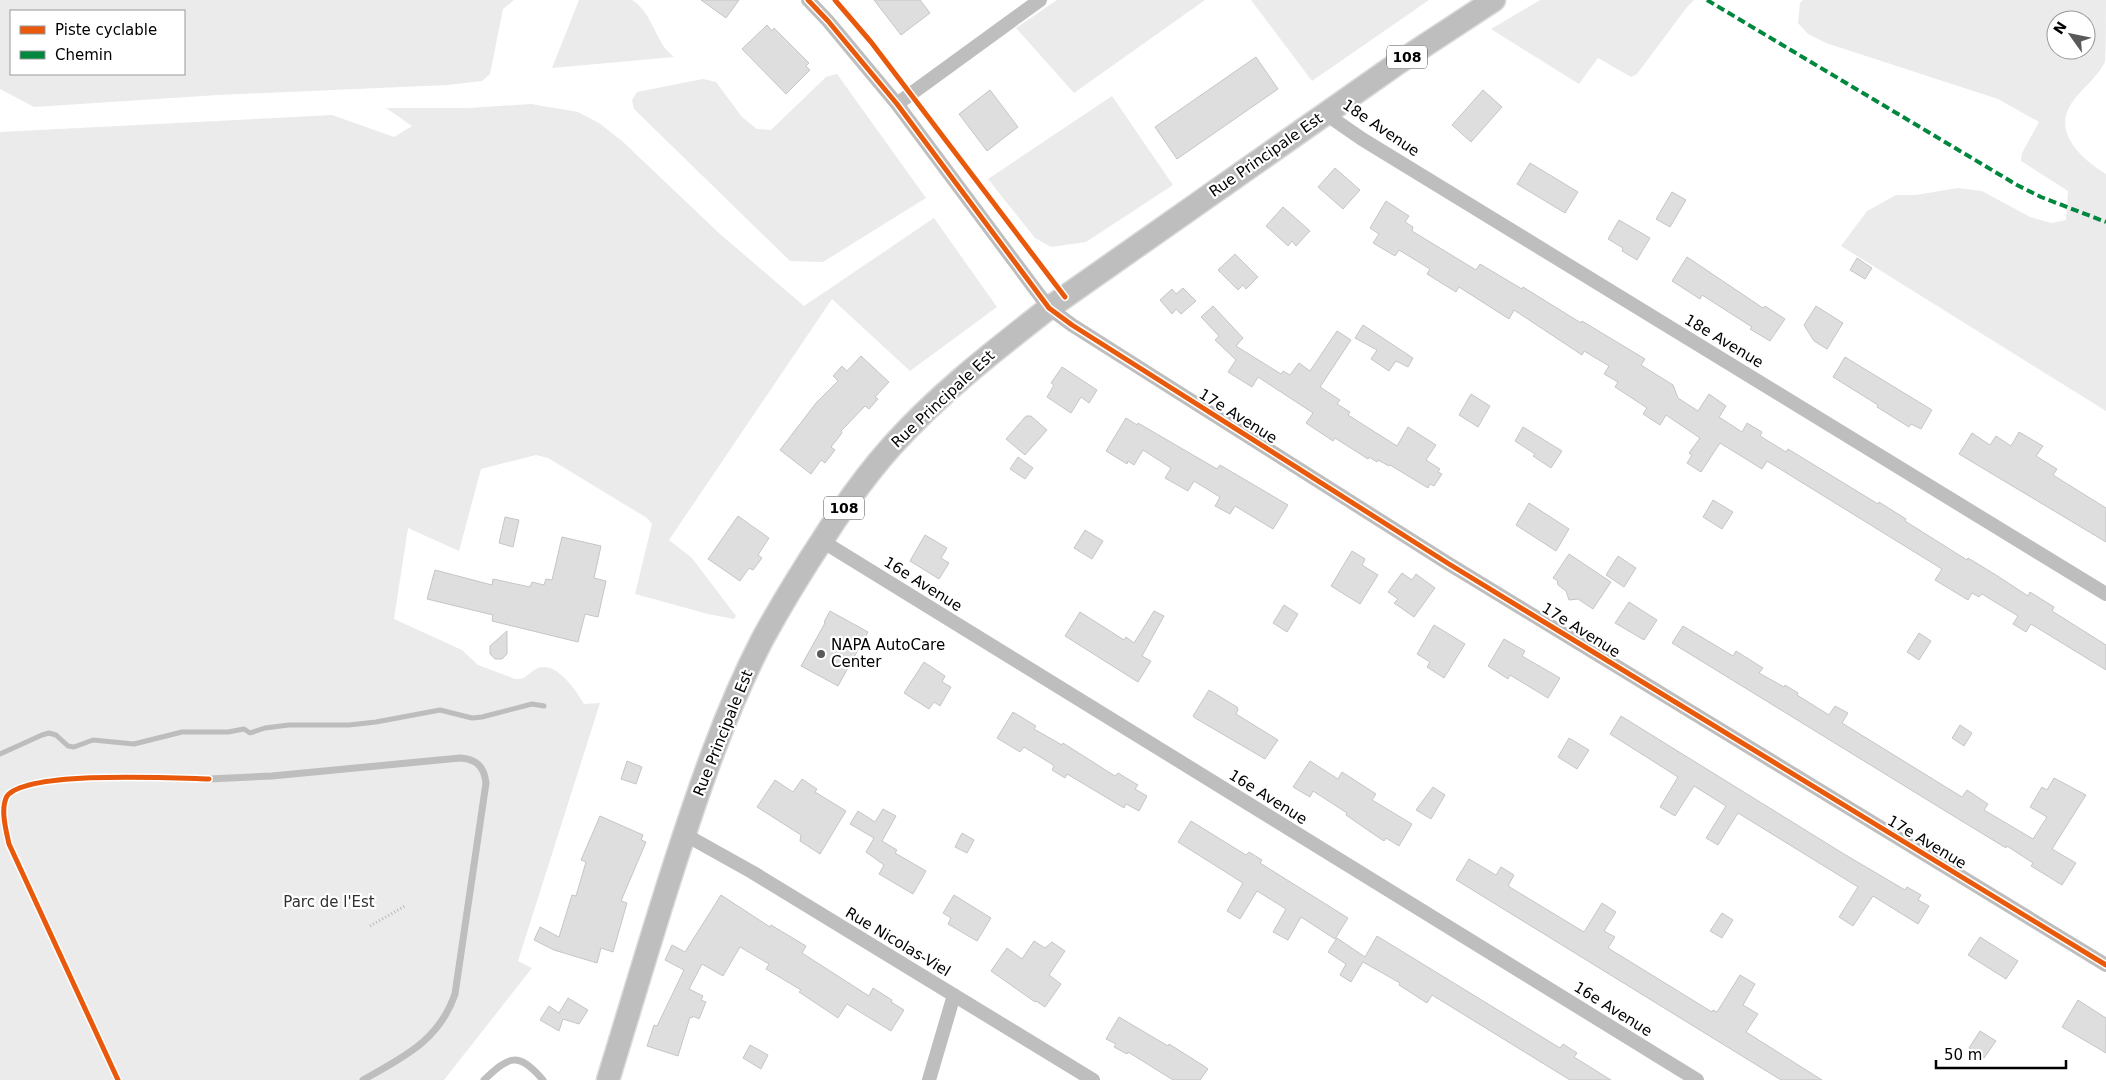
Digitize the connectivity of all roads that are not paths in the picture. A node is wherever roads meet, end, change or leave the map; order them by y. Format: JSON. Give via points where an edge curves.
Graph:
{"nodes":[{"id":1,"x":808,"y":0,"type":"edge"},
{"id":2,"x":1040,"y":0,"type":"edge"},
{"id":3,"x":1494,"y":0,"type":"edge"},
{"id":4,"x":897,"y":104,"type":"junction"},
{"id":5,"x":1328,"y":112,"type":"junction"},
{"id":6,"x":1049,"y":308,"type":"junction"},
{"id":7,"x":822,"y":541,"type":"junction"},
{"id":8,"x":2106,"y":594,"type":"edge"},
{"id":9,"x":209,"y":778,"type":"dead end"},
{"id":10,"x":684,"y":834,"type":"junction"},
{"id":11,"x":2106,"y":965,"type":"edge"},
{"id":12,"x":954,"y":995,"type":"junction"},
{"id":13,"x":363,"y":1080,"type":"edge"},
{"id":14,"x":484,"y":1080,"type":"edge"},
{"id":15,"x":543,"y":1080,"type":"edge"},
{"id":16,"x":608,"y":1080,"type":"edge"},
{"id":17,"x":929,"y":1080,"type":"edge"},
{"id":18,"x":1093,"y":1080,"type":"edge"},
{"id":19,"x":1697,"y":1080,"type":"edge"}],
"edges":[{"from":1,"to":4,"type":"street","name":"17e Avenue"},
{"from":2,"to":4,"type":"street"},
{"from":3,"to":5,"type":"main road","name":"Rue Principale Est","number":"108"},
{"from":4,"to":6,"type":"street","name":"17e Avenue"},
{"from":5,"to":6,"type":"main road","name":"Rue Principale Est","number":"108"},
{"from":5,"to":8,"type":"street","name":"18e Avenue","via":[[1369,144]]},
{"from":6,"to":7,"type":"main road","name":"Rue Principale Est","number":"108","via":[[916,421],[868,476]]},
{"from":6,"to":11,"type":"street","name":"17e Avenue","via":[[1440,559]]},
{"from":7,"to":10,"type":"main road","name":"Rue Principale Est","number":"108","via":[[761,642],[711,756]]},
{"from":7,"to":19,"type":"street","name":"16e Avenue"},
{"from":9,"to":13,"type":"lane","via":[[272,776],[460,758],[479,764],[485,772],[486,783],[452,1005],[426,1040]]},
{"from":10,"to":12,"type":"street","name":"Rue Nicolas-Viel"},
{"from":10,"to":16,"type":"main road","name":"Rue Principale Est","number":"108"},
{"from":12,"to":17,"type":"street"},
{"from":12,"to":18,"type":"street","name":"Rue Nicolas-Viel"},
{"from":14,"to":15,"type":"lane","via":[[499,1065],[516,1059],[525,1062]]}]}
